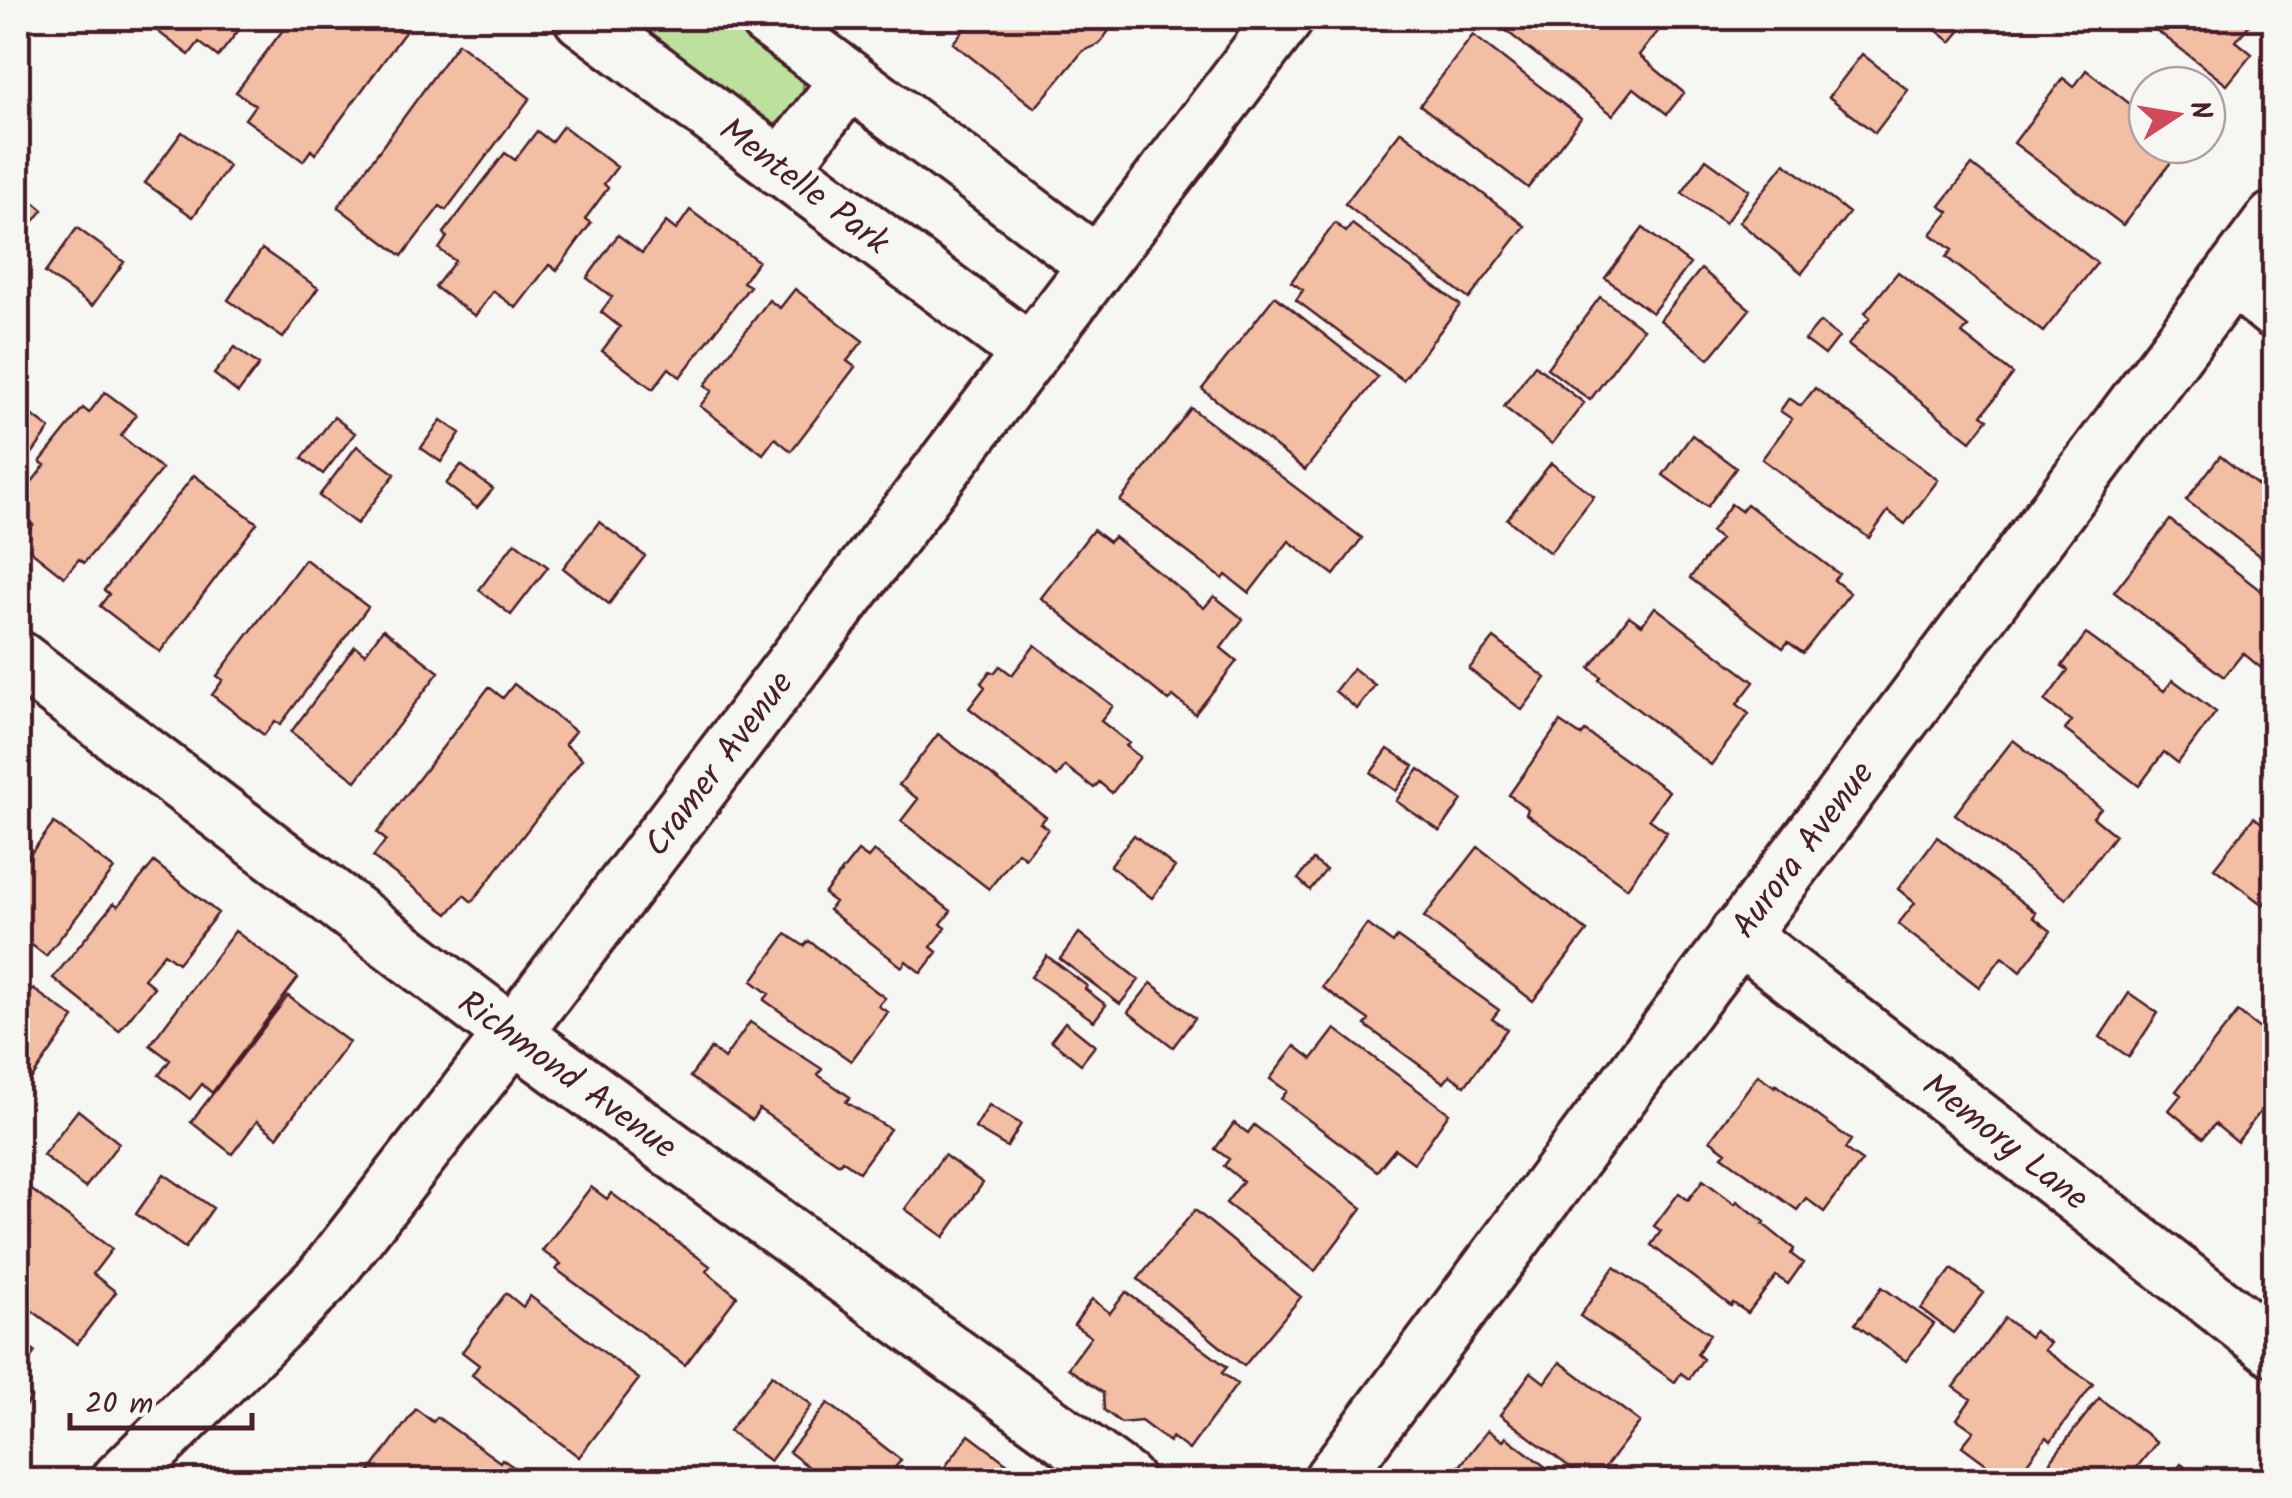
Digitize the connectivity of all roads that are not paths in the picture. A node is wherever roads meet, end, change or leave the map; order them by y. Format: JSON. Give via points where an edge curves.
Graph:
{"nodes":[{"id":1,"x":582,"y":18,"type":"edge"},
{"id":2,"x":767,"y":18,"type":"edge"},
{"id":3,"x":1285,"y":18,"type":"edge"},
{"id":4,"x":849,"y":80,"type":"junction"},
{"id":5,"x":782,"y":168,"type":"junction"},
{"id":6,"x":2274,"y":220,"type":"edge"},
{"id":7,"x":1096,"y":264,"type":"junction"},
{"id":8,"x":2232,"y":276,"type":"junction"},
{"id":9,"x":2274,"y":310,"type":"edge"},
{"id":10,"x":1029,"y":352,"type":"junction"},
{"id":11,"x":18,"y":659,"type":"edge"},
{"id":12,"x":1738,"y":934,"type":"junction"},
{"id":13,"x":513,"y":1034,"type":"junction"},
{"id":14,"x":2274,"y":1348,"type":"edge"},
{"id":15,"x":120,"y":1480,"type":"edge"},
{"id":16,"x":1125,"y":1480,"type":"edge"},
{"id":17,"x":1332,"y":1480,"type":"edge"}],
"edges":[{"from":1,"to":5,"type":"street","name":"Mentelle Park"},
{"from":2,"to":4,"type":"street"},
{"from":3,"to":7,"type":"street","name":"Cramer Avenue"},
{"from":4,"to":5,"type":"street"},
{"from":4,"to":7,"type":"street"},
{"from":5,"to":10,"type":"street","name":"Mentelle Park"},
{"from":6,"to":8,"type":"street","name":"Aurora Avenue"},
{"from":7,"to":10,"type":"street","name":"Cramer Avenue"},
{"from":8,"to":9,"type":"street"},
{"from":8,"to":12,"type":"street","name":"Aurora Avenue"},
{"from":10,"to":13,"type":"street","name":"Cramer Avenue"},
{"from":11,"to":13,"type":"street","name":"Richmond Avenue"},
{"from":12,"to":14,"type":"street","name":"Memory Lane"},
{"from":12,"to":17,"type":"street","name":"Aurora Avenue"},
{"from":13,"to":15,"type":"street","name":"Cramer Avenue","via":[[322,1280]]},
{"from":13,"to":16,"type":"street","name":"Richmond Avenue"}]}
